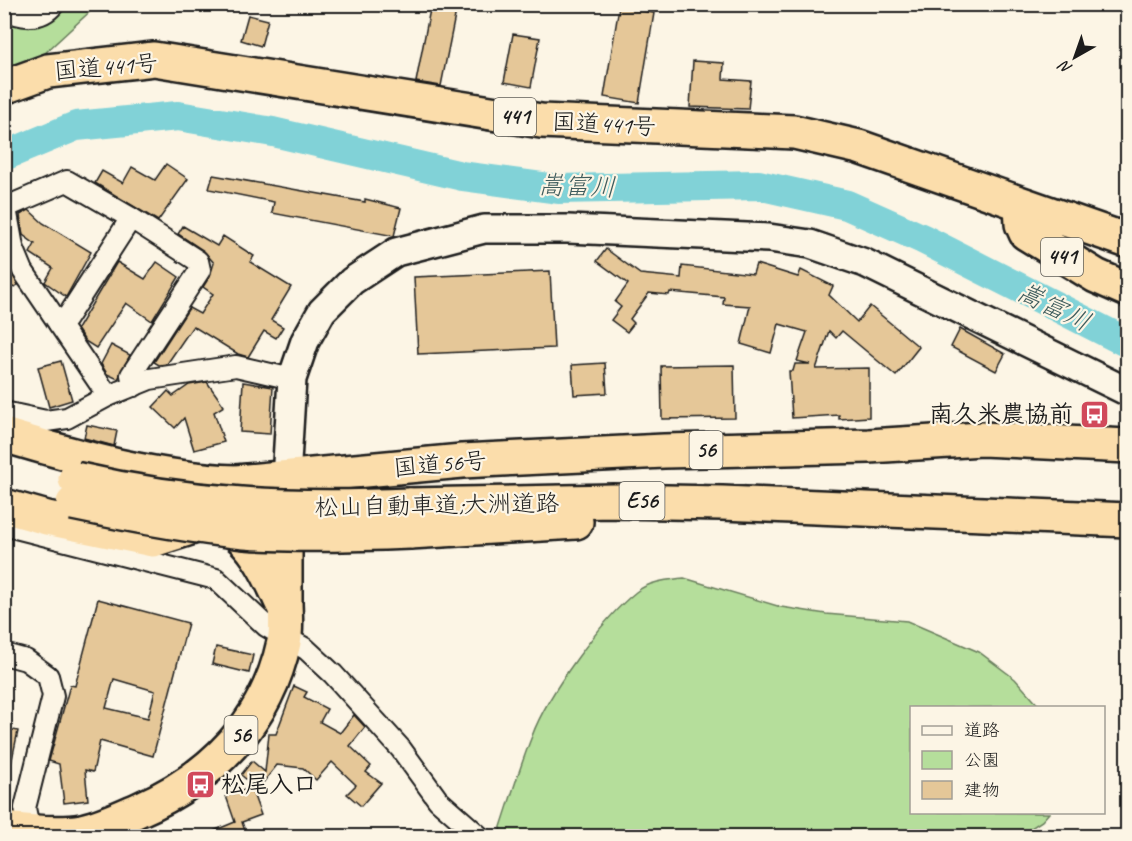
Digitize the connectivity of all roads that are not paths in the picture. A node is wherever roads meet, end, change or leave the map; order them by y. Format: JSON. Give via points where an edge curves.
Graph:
{"nodes":[{"id":1,"x":54,"y":4,"type":"edge"},
{"id":2,"x":4,"y":8,"type":"edge"},
{"id":3,"x":4,"y":87,"type":"edge"},
{"id":4,"x":1021,"y":204,"type":"junction"},
{"id":5,"x":5,"y":208,"type":"edge"},
{"id":6,"x":131,"y":218,"type":"junction"},
{"id":7,"x":1128,"y":241,"type":"edge"},
{"id":8,"x":1128,"y":290,"type":"edge"},
{"id":9,"x":59,"y":324,"type":"junction"},
{"id":10,"x":292,"y":379,"type":"junction"},
{"id":11,"x":134,"y":386,"type":"junction"},
{"id":12,"x":1128,"y":392,"type":"edge"},
{"id":13,"x":108,"y":396,"type":"junction"},
{"id":14,"x":4,"y":412,"type":"edge"},
{"id":15,"x":4,"y":435,"type":"edge"},
{"id":16,"x":1128,"y":446,"type":"edge"},
{"id":17,"x":4,"y":457,"type":"edge"},
{"id":18,"x":286,"y":479,"type":"junction"},
{"id":19,"x":4,"y":483,"type":"edge"},
{"id":20,"x":74,"y":491,"type":"junction"},
{"id":21,"x":4,"y":506,"type":"edge"},
{"id":22,"x":1128,"y":520,"type":"edge"},
{"id":23,"x":211,"y":521,"type":"junction"},
{"id":24,"x":4,"y":525,"type":"edge"},
{"id":25,"x":285,"y":625,"type":"junction"},
{"id":26,"x":4,"y":654,"type":"edge"},
{"id":27,"x":17,"y":830,"type":"edge"},
{"id":28,"x":479,"y":837,"type":"edge"}],
"edges":[{"from":1,"to":2,"type":"street","via":[[33,17],[16,15]]},
{"from":3,"to":4,"type":"highway","name":"国道441号","number":"441","via":[[48,71],[154,59],[542,121],[794,132],[859,147]]},
{"from":4,"to":7,"type":"highway","name":"国道441号","number":"441"},
{"from":4,"to":8,"type":"highway","number":"441","via":[[1026,233],[1096,276]]},
{"from":5,"to":6,"type":"street","via":[[67,181]]},
{"from":5,"to":9,"type":"street","via":[[22,271]]},
{"from":6,"to":9,"type":"street"},
{"from":6,"to":11,"type":"street","via":[[198,261],[200,270],[131,375]]},
{"from":9,"to":13,"type":"street"},
{"from":10,"to":11,"type":"street","via":[[236,366],[150,379]]},
{"from":10,"to":12,"type":"street","via":[[305,341],[322,311],[352,281],[396,252],[484,229],[568,229],[769,238],[810,244],[865,263]]},
{"from":10,"to":18,"type":"street"},
{"from":11,"to":13,"type":"street"},
{"from":13,"to":14,"type":"street","via":[[67,418],[46,421]]},
{"from":15,"to":18,"type":"highway","name":"国道56号","via":[[104,463],[199,480]]},
{"from":16,"to":18,"type":"highway","name":"国道56号","number":"56","via":[[982,439],[869,446],[664,450],[462,460]]},
{"from":17,"to":20,"type":"highway","name":"松山自動車道;大洲道路","number":"E56"},
{"from":18,"to":23,"type":"highway"},
{"from":18,"to":25,"type":"highway","number":"56"},
{"from":19,"to":20,"type":"highway","name":"松山自動車道;大洲道路","number":"E56"},
{"from":20,"to":22,"type":"highway","name":"松山自動車道;大洲道路","number":"E56","bridge":true,"via":[[130,492],[248,507],[409,519],[613,501]]},
{"from":21,"to":23,"type":"highway","via":[[153,540]]},
{"from":23,"to":25,"type":"highway","via":[[225,525],[248,544],[271,577]]},
{"from":24,"to":25,"type":"street","via":[[216,579],[242,606]]},
{"from":25,"to":27,"type":"highway","number":"56","via":[[273,679],[256,716],[231,749],[200,774],[158,801],[81,831]]},
{"from":25,"to":28,"type":"street","via":[[401,749],[438,800]]},
{"from":26,"to":27,"type":"street","via":[[26,660],[48,676],[53,696]]}]}
